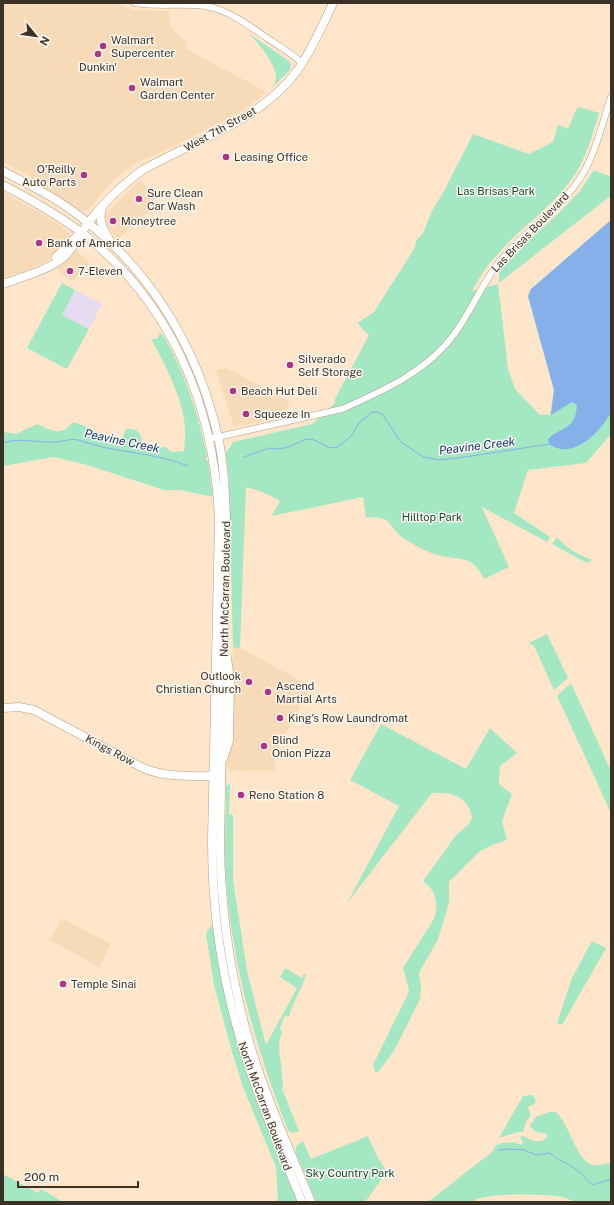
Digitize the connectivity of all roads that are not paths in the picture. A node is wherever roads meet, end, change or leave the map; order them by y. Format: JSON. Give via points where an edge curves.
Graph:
{"nodes":[{"id":1,"x":134,"y":3,"type":"edge"},
{"id":2,"x":333,"y":3,"type":"edge"},
{"id":3,"x":302,"y":63,"type":"junction"},
{"id":4,"x":611,"y":97,"type":"edge"},
{"id":5,"x":3,"y":171,"type":"edge"},
{"id":6,"x":3,"y":185,"type":"edge"},
{"id":7,"x":105,"y":203,"type":"junction"},
{"id":8,"x":88,"y":224,"type":"junction"},
{"id":9,"x":81,"y":233,"type":"junction"},
{"id":10,"x":111,"y":243,"type":"junction"},
{"id":11,"x":3,"y":284,"type":"edge"},
{"id":12,"x":218,"y":437,"type":"junction"},
{"id":13,"x":209,"y":439,"type":"junction"},
{"id":14,"x":3,"y":708,"type":"edge"},
{"id":15,"x":217,"y":776,"type":"junction"},
{"id":16,"x":228,"y":969,"type":"junction"},
{"id":17,"x":302,"y":1202,"type":"edge"},
{"id":18,"x":311,"y":1202,"type":"edge"}],
"edges":[{"from":1,"to":3,"type":"street","via":[[204,6],[226,12]]},
{"from":2,"to":3,"type":"main road","name":"West 7th Street"},
{"from":3,"to":7,"type":"main road","name":"West 7th Street","via":[[285,85],[252,113],[141,171]]},
{"from":4,"to":12,"type":"street","name":"Las Brisas Boulevard","via":[[593,154],[576,184],[562,201],[498,262],[449,342],[432,359],[413,373],[342,409]]},
{"from":5,"to":8,"type":"main road","name":"North McCarran Boulevard","via":[[50,197]]},
{"from":6,"to":9,"type":"main road","name":"North McCarran Boulevard","via":[[45,208]]},
{"from":7,"to":8,"type":"main road","name":"West 7th Street"},
{"from":7,"to":10,"type":"main road","via":[[101,210],[101,222]]},
{"from":8,"to":9,"type":"main road","name":"West 7th Street"},
{"from":8,"to":10,"type":"main road","name":"North McCarran Boulevard"},
{"from":9,"to":11,"type":"main road","name":"West 7th Street","via":[[65,256],[39,271]]},
{"from":9,"to":13,"type":"main road","name":"North McCarran Boulevard","via":[[122,271],[166,328],[193,384]]},
{"from":10,"to":12,"type":"main road","name":"North McCarran Boulevard","via":[[144,279],[177,327],[200,378]]},
{"from":12,"to":13,"type":"street","name":"Las Brisas Boulevard"},
{"from":12,"to":15,"type":"main road","name":"North McCarran Boulevard","via":[[225,491],[224,632],[230,687],[228,745]]},
{"from":13,"to":15,"type":"main road","name":"North McCarran Boulevard","via":[[216,475],[219,521]]},
{"from":14,"to":15,"type":"main road","name":"Kings Row","via":[[19,707],[34,710],[155,773]]},
{"from":15,"to":16,"type":"main road","name":"North McCarran Boulevard"},
{"from":16,"to":17,"type":"main road","name":"North McCarran Boulevard","via":[[236,1025],[252,1075]]},
{"from":16,"to":18,"type":"main road","name":"North McCarran Boulevard","via":[[272,1108]]}]}
